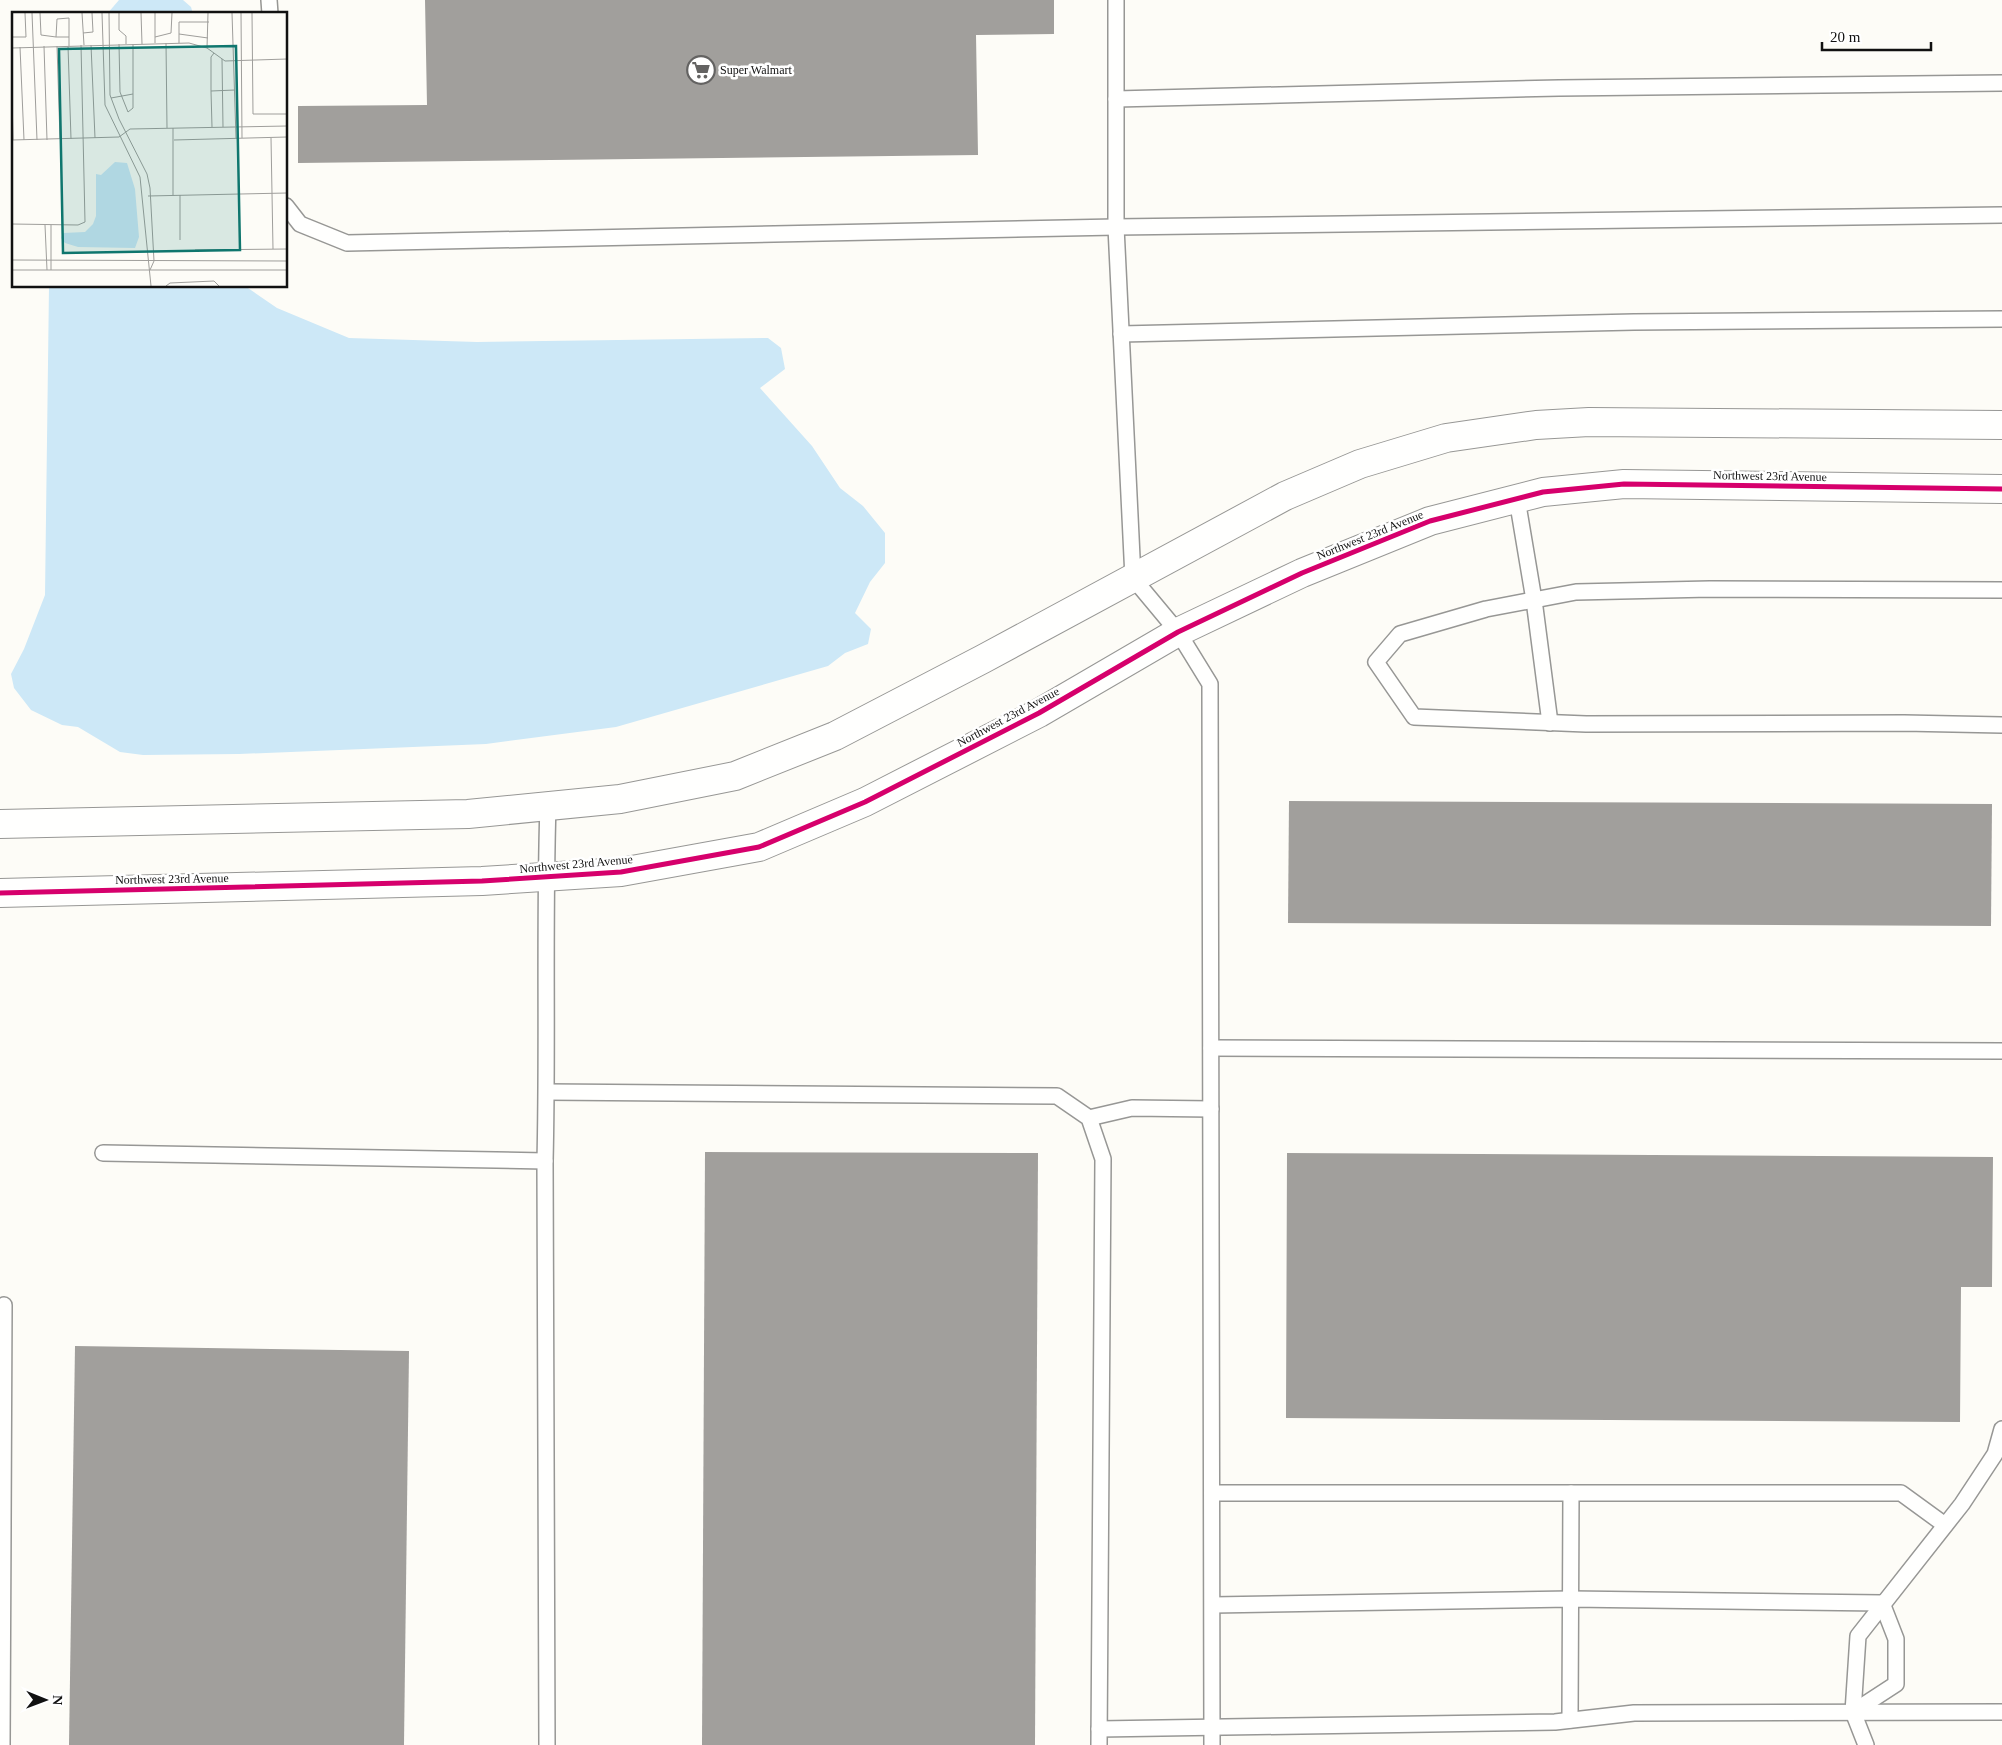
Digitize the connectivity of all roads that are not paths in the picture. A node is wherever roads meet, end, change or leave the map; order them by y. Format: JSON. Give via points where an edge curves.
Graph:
{"nodes":[{"id":1,"x":1116,"y":0,"type":"edge"},
{"id":2,"x":2002,"y":83,"type":"edge"},
{"id":3,"x":1116,"y":99,"type":"junction"},
{"id":4,"x":288,"y":209,"type":"edge"},
{"id":5,"x":2002,"y":215,"type":"edge"},
{"id":6,"x":1116,"y":227,"type":"junction"},
{"id":7,"x":2002,"y":319,"type":"edge"},
{"id":8,"x":1121,"y":334,"type":"junction"},
{"id":9,"x":2002,"y":425,"type":"edge"},
{"id":10,"x":2002,"y":490,"type":"edge"},
{"id":11,"x":1517,"y":499,"type":"junction"},
{"id":12,"x":1133,"y":578,"type":"junction"},
{"id":13,"x":2002,"y":590,"type":"edge"},
{"id":14,"x":1534,"y":600,"type":"junction"},
{"id":15,"x":1178,"y":632,"type":"junction"},
{"id":16,"x":1550,"y":723,"type":"junction"},
{"id":17,"x":2002,"y":725,"type":"edge"},
{"id":18,"x":548,"y":806,"type":"junction"},
{"id":19,"x":0,"y":824,"type":"edge"},
{"id":20,"x":546,"y":877,"type":"junction"},
{"id":21,"x":0,"y":893,"type":"edge"},
{"id":22,"x":1211,"y":1048,"type":"junction"},
{"id":23,"x":2002,"y":1051,"type":"edge"},
{"id":24,"x":547,"y":1092,"type":"junction"},
{"id":25,"x":1211,"y":1109,"type":"junction"},
{"id":26,"x":1089,"y":1118,"type":"junction"},
{"id":27,"x":103,"y":1153,"type":"dead end"},
{"id":28,"x":545,"y":1161,"type":"junction"},
{"id":29,"x":4,"y":1305,"type":"dead end"},
{"id":30,"x":2002,"y":1429,"type":"edge"},
{"id":31,"x":1998,"y":1456,"type":"edge"},
{"id":32,"x":1212,"y":1493,"type":"junction"},
{"id":33,"x":1571,"y":1493,"type":"junction"},
{"id":34,"x":1945,"y":1526,"type":"junction"},
{"id":35,"x":1570,"y":1599,"type":"junction"},
{"id":36,"x":1882,"y":1604,"type":"junction"},
{"id":37,"x":1212,"y":1605,"type":"junction"},
{"id":38,"x":1853,"y":1712,"type":"junction"},
{"id":39,"x":2002,"y":1712,"type":"edge"},
{"id":40,"x":1570,"y":1720,"type":"junction"},
{"id":41,"x":1213,"y":1727,"type":"junction"},
{"id":42,"x":1099,"y":1729,"type":"junction"},
{"id":43,"x":2,"y":1745,"type":"edge"},
{"id":44,"x":547,"y":1745,"type":"edge"},
{"id":45,"x":1099,"y":1745,"type":"edge"},
{"id":46,"x":1212,"y":1745,"type":"edge"},
{"id":47,"x":1866,"y":1745,"type":"edge"}],
"edges":[{"from":1,"to":3,"type":"lane"},
{"from":2,"to":3,"type":"lane","via":[[1559,88]]},
{"from":3,"to":6,"type":"lane"},
{"from":4,"to":6,"type":"lane","via":[[300,224],[347,242]]},
{"from":5,"to":6,"type":"lane"},
{"from":6,"to":8,"type":"lane"},
{"from":7,"to":8,"type":"lane","via":[[1634,322]]},
{"from":8,"to":12,"type":"lane"},
{"from":9,"to":12,"type":"street","via":[[1589,422],[1536,425],[1446,438],[1360,464],[1285,496]]},
{"from":10,"to":11,"type":"street","name":"Northwest 23rd Avenue","via":[[1624,484],[1543,492]]},
{"from":11,"to":14,"type":"lane"},
{"from":11,"to":15,"type":"street","name":"Northwest 23rd Avenue","via":[[1430,521],[1302,573]]},
{"from":12,"to":15,"type":"lane"},
{"from":12,"to":18,"type":"street","via":[[835,736],[735,776],[620,799]]},
{"from":13,"to":14,"type":"lane","via":[[1710,589],[1576,592]]},
{"from":14,"to":16,"type":"lane"},
{"from":14,"to":16,"type":"lane","via":[[1486,609],[1400,634],[1376,662],[1414,717]]},
{"from":15,"to":20,"type":"street","name":"Northwest 23rd Avenue","via":[[1013,727],[865,802],[759,847],[621,872]]},
{"from":15,"to":22,"type":"lane","via":[[1210,684]]},
{"from":16,"to":17,"type":"lane"},
{"from":18,"to":19,"type":"street","via":[[468,814]]},
{"from":18,"to":20,"type":"lane"},
{"from":20,"to":21,"type":"street","name":"Northwest 23rd Avenue"},
{"from":20,"to":24,"type":"lane"},
{"from":22,"to":23,"type":"lane"},
{"from":22,"to":25,"type":"lane"},
{"from":24,"to":26,"type":"lane","via":[[1058,1096]]},
{"from":24,"to":28,"type":"lane"},
{"from":25,"to":26,"type":"lane","via":[[1132,1108]]},
{"from":25,"to":32,"type":"lane"},
{"from":26,"to":42,"type":"lane","via":[[1103,1159]]},
{"from":27,"to":28,"type":"lane"},
{"from":28,"to":44,"type":"lane"},
{"from":29,"to":43,"type":"lane"},
{"from":30,"to":31,"type":"lane"},
{"from":31,"to":34,"type":"lane"},
{"from":32,"to":33,"type":"lane"},
{"from":32,"to":37,"type":"lane"},
{"from":33,"to":34,"type":"lane","via":[[1901,1493]]},
{"from":33,"to":35,"type":"lane"},
{"from":34,"to":36,"type":"lane"},
{"from":35,"to":36,"type":"lane"},
{"from":35,"to":37,"type":"lane"},
{"from":35,"to":40,"type":"lane"},
{"from":36,"to":38,"type":"lane","via":[[1858,1636]]},
{"from":36,"to":38,"type":"lane","via":[[1896,1639],[1896,1684]]},
{"from":37,"to":41,"type":"lane"},
{"from":38,"to":39,"type":"lane"},
{"from":38,"to":40,"type":"lane","via":[[1634,1713]]},
{"from":38,"to":47,"type":"lane"},
{"from":40,"to":41,"type":"lane"},
{"from":41,"to":42,"type":"lane"},
{"from":41,"to":46,"type":"lane"},
{"from":42,"to":45,"type":"lane"}]}
